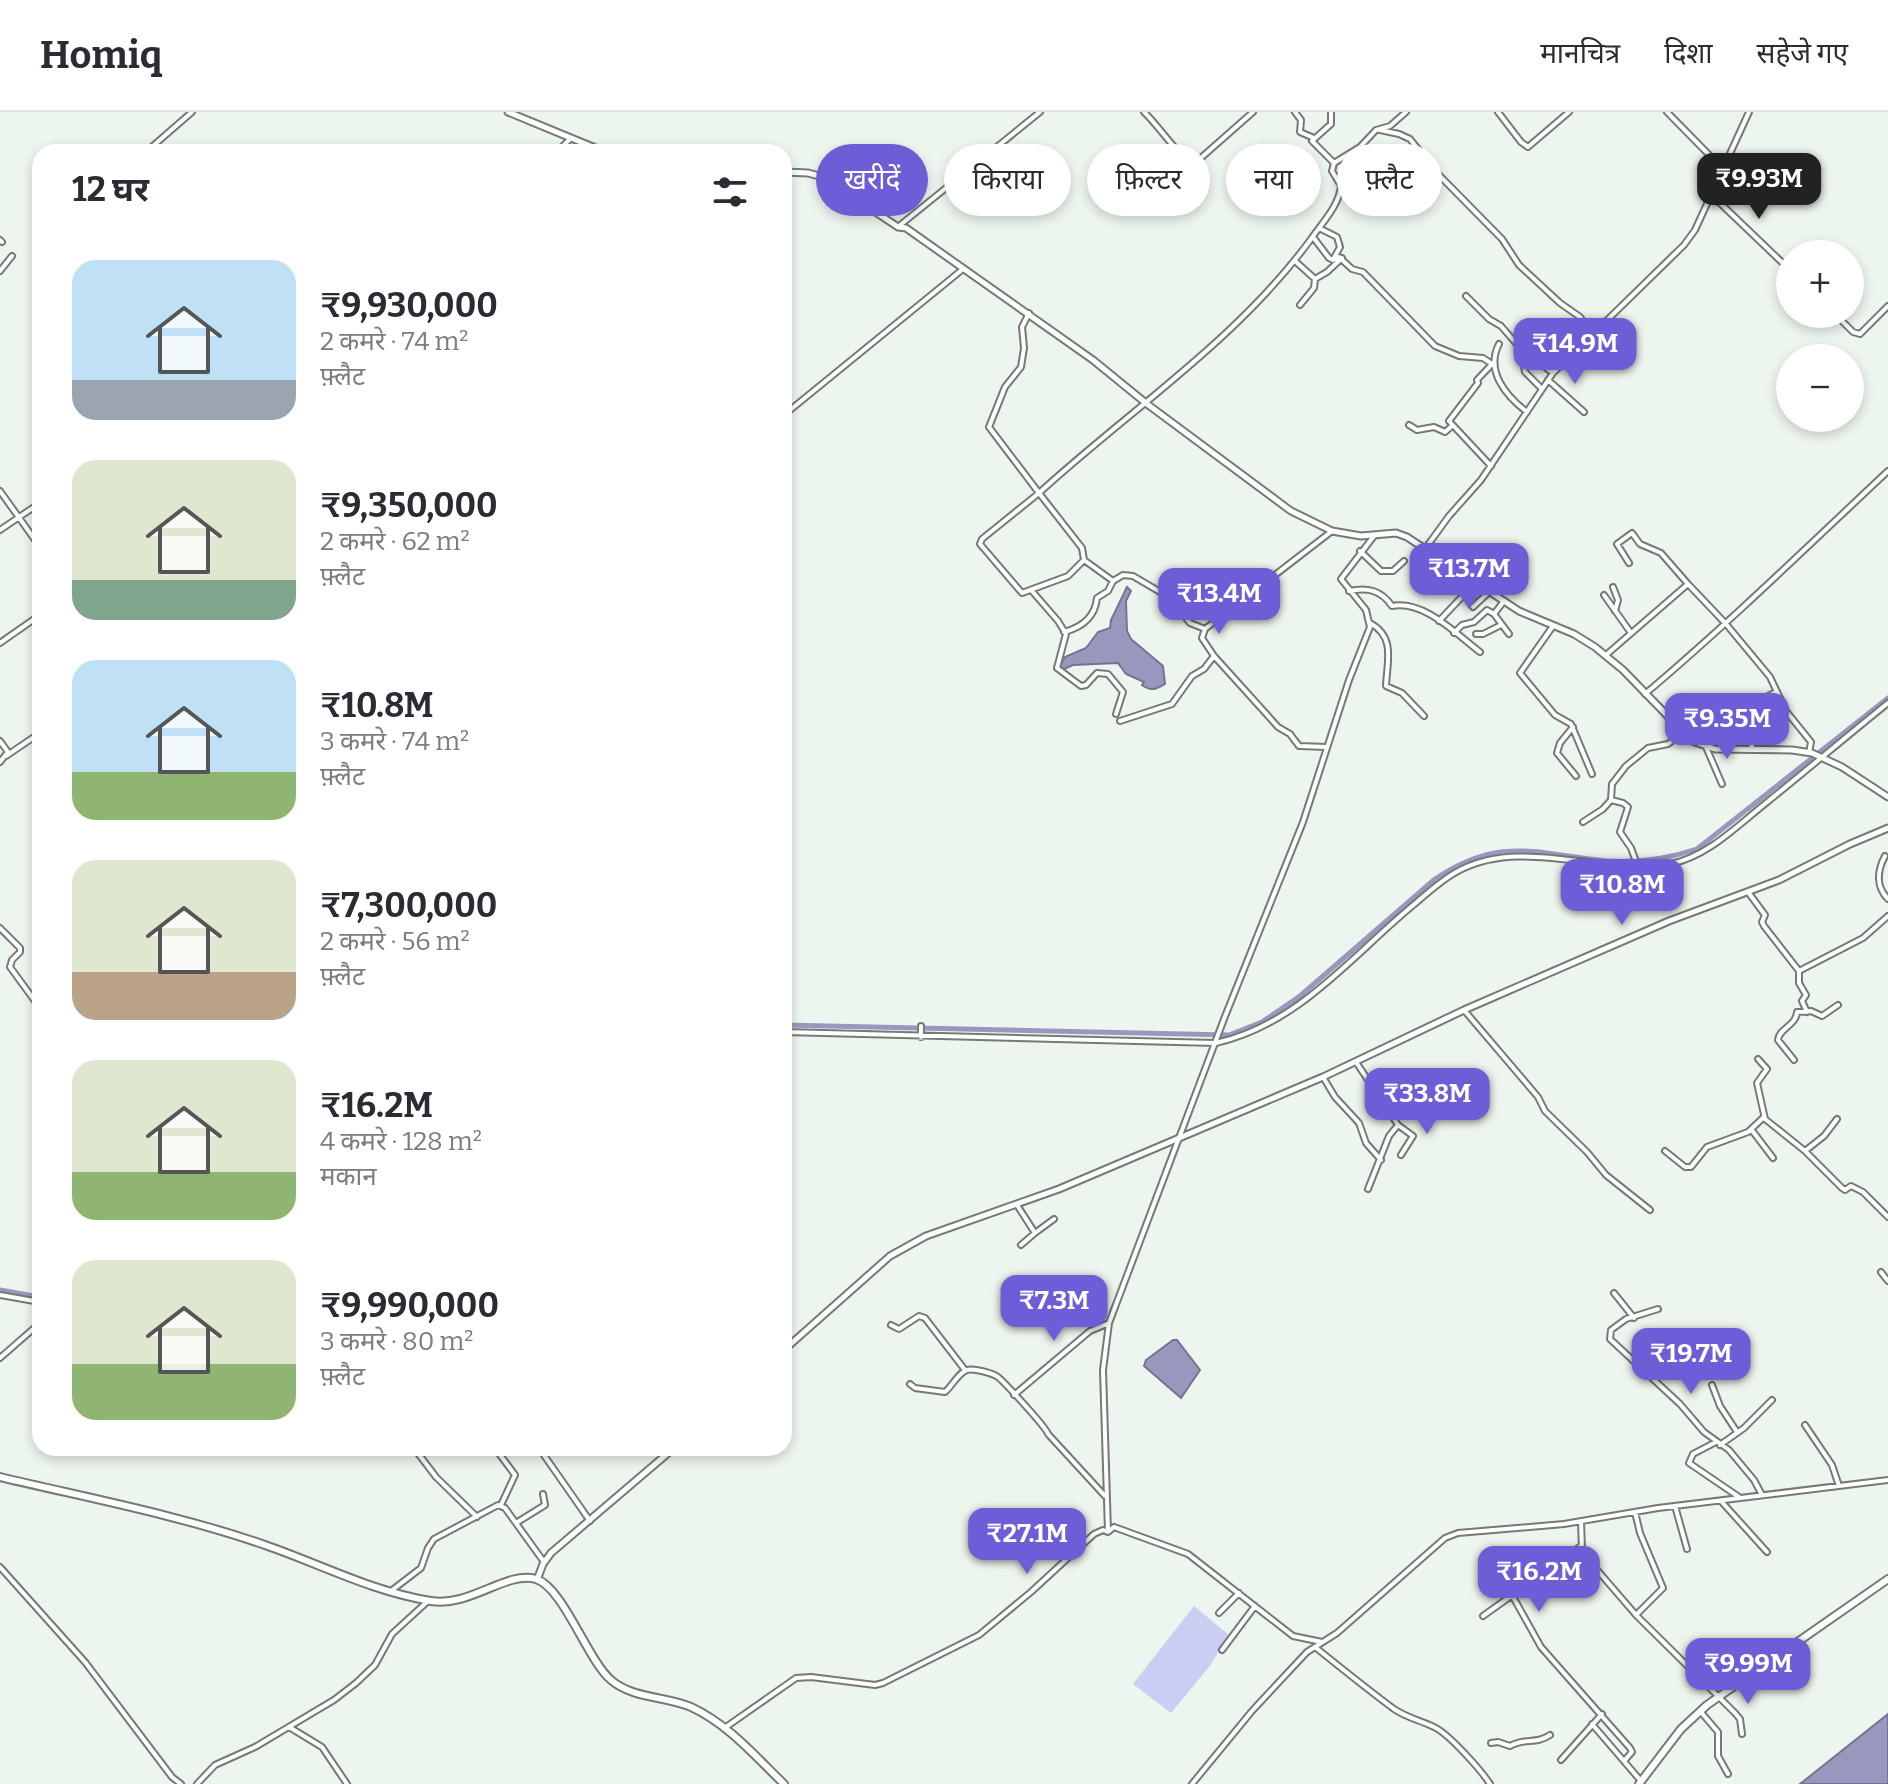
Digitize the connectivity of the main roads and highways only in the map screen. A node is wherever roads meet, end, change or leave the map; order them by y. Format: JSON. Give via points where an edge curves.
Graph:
{"nodes":[{"id":1,"x":0,"y":1477,"type":"edge"},
{"id":2,"x":1888,"y":1579,"type":"edge"},
{"id":3,"x":1640,"y":1783,"type":"edge"},
{"id":4,"x":784,"y":1784,"type":"edge"}],
"edges":[{"from":1,"to":4,"type":"main road","via":[[170,1517],[428,1601],[462,1600],[520,1577],[537,1580],[553,1593],[611,1680],[717,1720]]},
{"from":2,"to":3,"type":"main road","via":[[1719,1695],[1681,1729]]}]}
